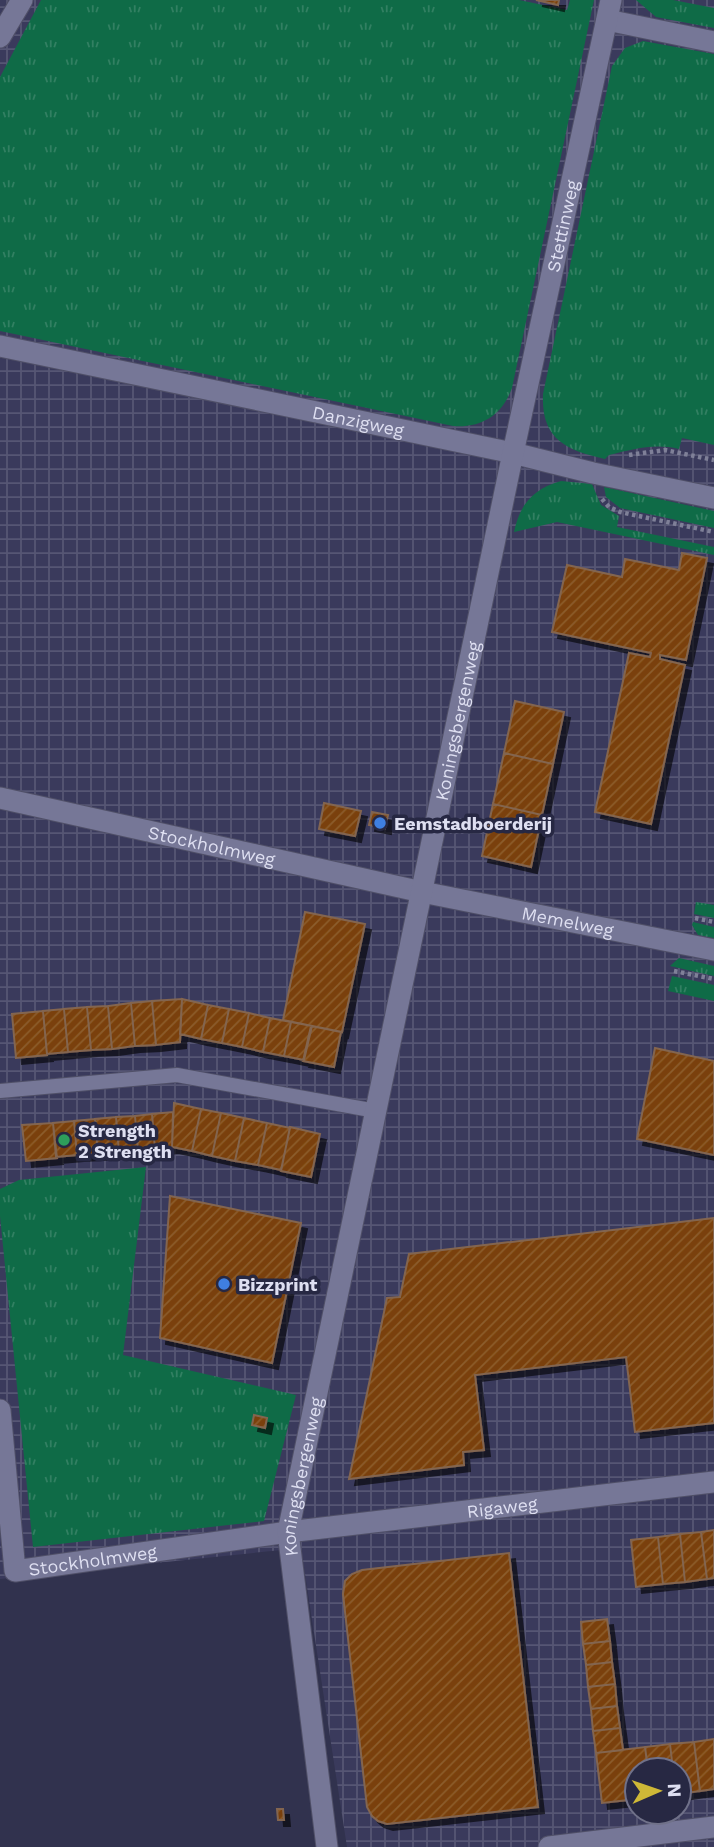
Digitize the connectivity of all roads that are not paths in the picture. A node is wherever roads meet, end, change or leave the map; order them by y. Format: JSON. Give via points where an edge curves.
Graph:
{"nodes":[{"id":1,"x":22,"y":0,"type":"edge"},
{"id":2,"x":609,"y":10,"type":"edge"},
{"id":3,"x":0,"y":37,"type":"edge"},
{"id":4,"x":714,"y":42,"type":"edge"},
{"id":5,"x":0,"y":345,"type":"edge"},
{"id":6,"x":513,"y":453,"type":"junction"},
{"id":7,"x":714,"y":498,"type":"edge"},
{"id":8,"x":0,"y":798,"type":"edge"},
{"id":9,"x":422,"y":892,"type":"junction"},
{"id":10,"x":714,"y":950,"type":"edge"},
{"id":11,"x":0,"y":1091,"type":"edge"},
{"id":12,"x":376,"y":1111,"type":"junction"},
{"id":13,"x":0,"y":1410,"type":"edge"},
{"id":14,"x":714,"y":1482,"type":"edge"},
{"id":15,"x":288,"y":1532,"type":"junction"},
{"id":16,"x":714,"y":1827,"type":"edge"},
{"id":17,"x":327,"y":1847,"type":"edge"},
{"id":18,"x":549,"y":1847,"type":"edge"}],
"edges":[{"from":1,"to":3,"type":"street"},
{"from":2,"to":4,"type":"street"},
{"from":2,"to":6,"type":"street","name":"Stettinweg"},
{"from":5,"to":6,"type":"street","name":"Danzigweg"},
{"from":6,"to":7,"type":"street","name":"Danzigweg"},
{"from":6,"to":9,"type":"street","name":"Koningsbergenweg"},
{"from":8,"to":9,"type":"street","name":"Stockholmweg"},
{"from":9,"to":10,"type":"street","name":"Memelweg"},
{"from":9,"to":12,"type":"street","name":"Koningsbergenweg"},
{"from":11,"to":12,"type":"lane","via":[[177,1075]]},
{"from":12,"to":15,"type":"street","name":"Koningsbergenweg"},
{"from":13,"to":15,"type":"street","name":"Stockholmweg","via":[[15,1571]]},
{"from":14,"to":15,"type":"street","name":"Rigaweg"},
{"from":15,"to":17,"type":"street","name":"Koningsbergenweg"},
{"from":16,"to":18,"type":"street"}]}
